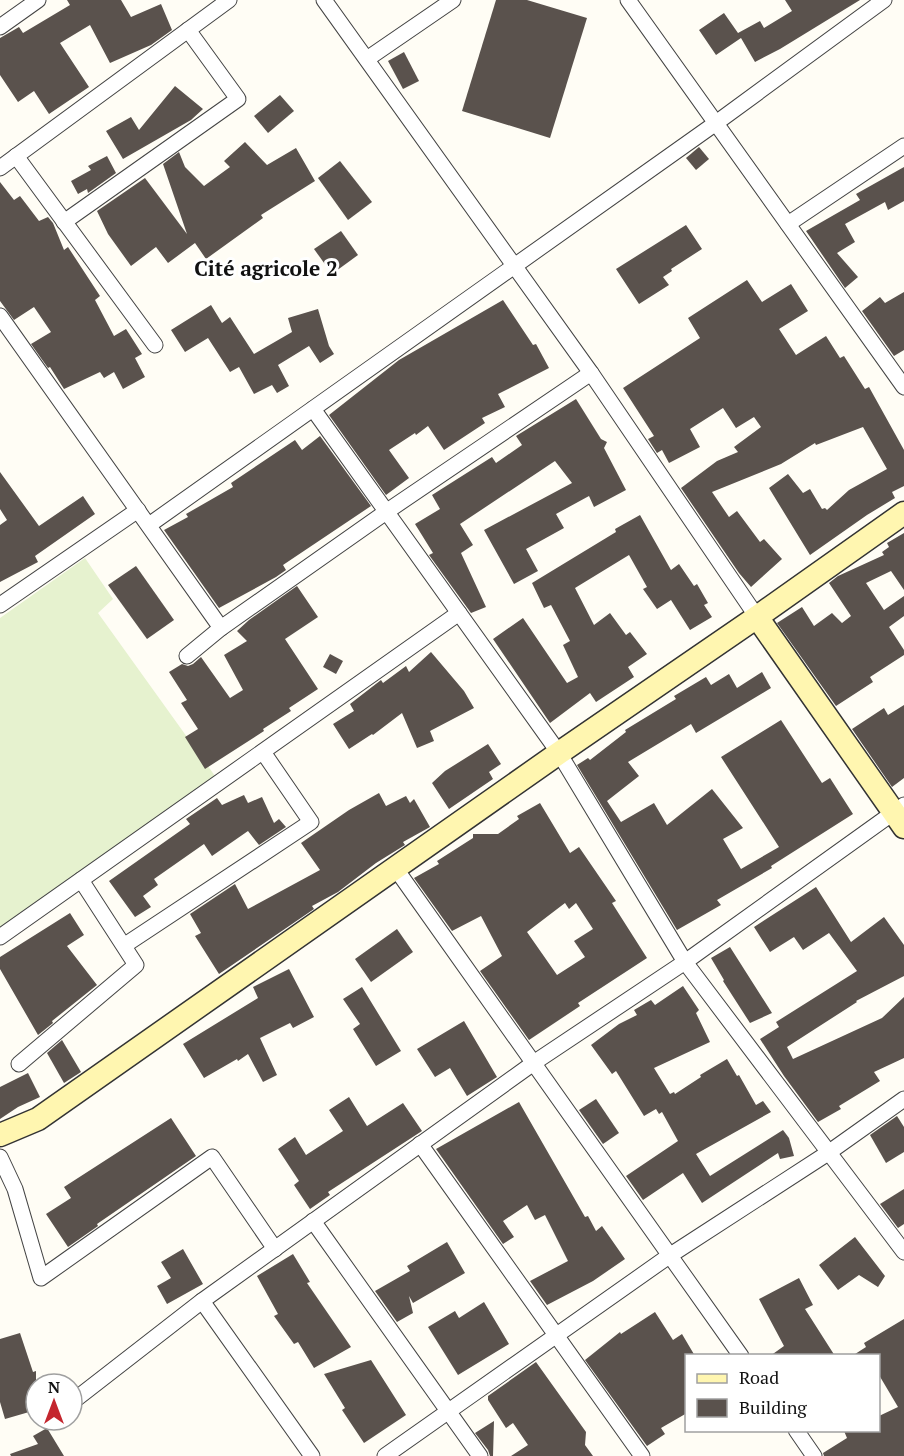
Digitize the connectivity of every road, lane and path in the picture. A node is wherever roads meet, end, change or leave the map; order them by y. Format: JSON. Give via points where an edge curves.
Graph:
{"nodes":[{"id":1,"x":38,"y":0,"type":"edge"},
{"id":2,"x":229,"y":0,"type":"edge"},
{"id":3,"x":324,"y":0,"type":"edge"},
{"id":4,"x":453,"y":0,"type":"edge"},
{"id":5,"x":628,"y":0,"type":"edge"},
{"id":6,"x":884,"y":0,"type":"edge"},
{"id":7,"x":0,"y":27,"type":"edge"},
{"id":8,"x":188,"y":30,"type":"junction"},
{"id":9,"x":366,"y":59,"type":"junction"},
{"id":10,"x":716,"y":123,"type":"junction"},
{"id":11,"x":904,"y":146,"type":"edge"},
{"id":12,"x":16,"y":156,"type":"junction"},
{"id":13,"x":0,"y":168,"type":"edge"},
{"id":14,"x":64,"y":222,"type":"junction"},
{"id":15,"x":788,"y":224,"type":"junction"},
{"id":16,"x":514,"y":266,"type":"junction"},
{"id":17,"x":2,"y":322,"type":"edge"},
{"id":18,"x":155,"y":345,"type":"dead end"},
{"id":19,"x":591,"y":373,"type":"junction"},
{"id":20,"x":904,"y":387,"type":"edge"},
{"id":21,"x":313,"y":409,"type":"junction"},
{"id":22,"x":138,"y":510,"type":"junction"},
{"id":23,"x":386,"y":512,"type":"junction"},
{"id":24,"x":904,"y":513,"type":"edge"},
{"id":25,"x":149,"y":525,"type":"junction"},
{"id":26,"x":0,"y":605,"type":"edge"},
{"id":27,"x":459,"y":613,"type":"junction"},
{"id":28,"x":757,"y":617,"type":"junction"},
{"id":29,"x":222,"y":628,"type":"junction"},
{"id":30,"x":187,"y":656,"type":"dead end"},
{"id":31,"x":263,"y":752,"type":"junction"},
{"id":32,"x":559,"y":753,"type":"junction"},
{"id":33,"x":900,"y":815,"type":"edge"},
{"id":34,"x":396,"y":868,"type":"junction"},
{"id":35,"x":81,"y":880,"type":"junction"},
{"id":36,"x":0,"y":937,"type":"edge"},
{"id":37,"x":125,"y":945,"type":"junction"},
{"id":38,"x":685,"y":962,"type":"junction"},
{"id":39,"x":535,"y":1062,"type":"junction"},
{"id":40,"x":19,"y":1064,"type":"dead end"},
{"id":41,"x":904,"y":1099,"type":"edge"},
{"id":42,"x":0,"y":1135,"type":"edge"},
{"id":43,"x":420,"y":1144,"type":"junction"},
{"id":44,"x":828,"y":1153,"type":"junction"},
{"id":45,"x":0,"y":1157,"type":"edge"},
{"id":46,"x":313,"y":1221,"type":"junction"},
{"id":47,"x":275,"y":1249,"type":"junction"},
{"id":48,"x":904,"y":1252,"type":"edge"},
{"id":49,"x":669,"y":1256,"type":"junction"},
{"id":50,"x":202,"y":1301,"type":"junction"},
{"id":51,"x":556,"y":1336,"type":"junction"},
{"id":52,"x":740,"y":1354,"type":"edge"},
{"id":53,"x":84,"y":1393,"type":"edge"},
{"id":54,"x":449,"y":1411,"type":"junction"},
{"id":55,"x":797,"y":1432,"type":"edge"},
{"id":56,"x":312,"y":1456,"type":"edge"},
{"id":57,"x":385,"y":1456,"type":"edge"},
{"id":58,"x":480,"y":1456,"type":"edge"},
{"id":59,"x":642,"y":1456,"type":"edge"},
{"id":60,"x":814,"y":1456,"type":"edge"}],
"edges":[{"from":1,"to":7,"type":"street"},
{"from":2,"to":8,"type":"street"},
{"from":3,"to":9,"type":"street"},
{"from":4,"to":9,"type":"street"},
{"from":5,"to":10,"type":"street"},
{"from":6,"to":10,"type":"street"},
{"from":8,"to":12,"type":"street"},
{"from":8,"to":14,"type":"street","via":[[238,99]]},
{"from":9,"to":16,"type":"street"},
{"from":10,"to":15,"type":"street"},
{"from":10,"to":16,"type":"street"},
{"from":11,"to":15,"type":"street"},
{"from":12,"to":13,"type":"street"},
{"from":12,"to":14,"type":"street"},
{"from":14,"to":18,"type":"street"},
{"from":15,"to":20,"type":"street"},
{"from":16,"to":19,"type":"street"},
{"from":16,"to":21,"type":"street"},
{"from":17,"to":22,"type":"street"},
{"from":19,"to":23,"type":"street"},
{"from":19,"to":28,"type":"street"},
{"from":21,"to":23,"type":"street"},
{"from":21,"to":25,"type":"street"},
{"from":22,"to":25,"type":"street"},
{"from":22,"to":26,"type":"street"},
{"from":23,"to":27,"type":"street"},
{"from":23,"to":29,"type":"street"},
{"from":24,"to":28,"type":"main road"},
{"from":25,"to":29,"type":"street"},
{"from":27,"to":31,"type":"street"},
{"from":27,"to":32,"type":"street"},
{"from":28,"to":32,"type":"main road"},
{"from":28,"to":33,"type":"main road"},
{"from":29,"to":30,"type":"street"},
{"from":31,"to":35,"type":"street"},
{"from":31,"to":37,"type":"street","via":[[311,822]]},
{"from":32,"to":34,"type":"main road"},
{"from":32,"to":38,"type":"street"},
{"from":33,"to":38,"type":"street"},
{"from":34,"to":39,"type":"street"},
{"from":34,"to":42,"type":"main road","via":[[38,1119]]},
{"from":35,"to":36,"type":"street"},
{"from":35,"to":37,"type":"street"},
{"from":37,"to":40,"type":"street","via":[[136,965]]},
{"from":38,"to":39,"type":"street"},
{"from":38,"to":44,"type":"street"},
{"from":39,"to":43,"type":"street"},
{"from":39,"to":49,"type":"street"},
{"from":41,"to":44,"type":"street"},
{"from":43,"to":46,"type":"street"},
{"from":43,"to":51,"type":"street"},
{"from":44,"to":48,"type":"street"},
{"from":44,"to":49,"type":"street"},
{"from":45,"to":47,"type":"street","via":[[15,1188],[41,1278],[212,1157]]},
{"from":46,"to":47,"type":"street"},
{"from":46,"to":54,"type":"street"},
{"from":47,"to":50,"type":"street"},
{"from":49,"to":51,"type":"street"},
{"from":49,"to":52,"type":"street"},
{"from":50,"to":53,"type":"street"},
{"from":50,"to":56,"type":"street"},
{"from":51,"to":54,"type":"street"},
{"from":51,"to":59,"type":"street"},
{"from":54,"to":57,"type":"street"},
{"from":54,"to":58,"type":"street"},
{"from":55,"to":60,"type":"street"}]}
